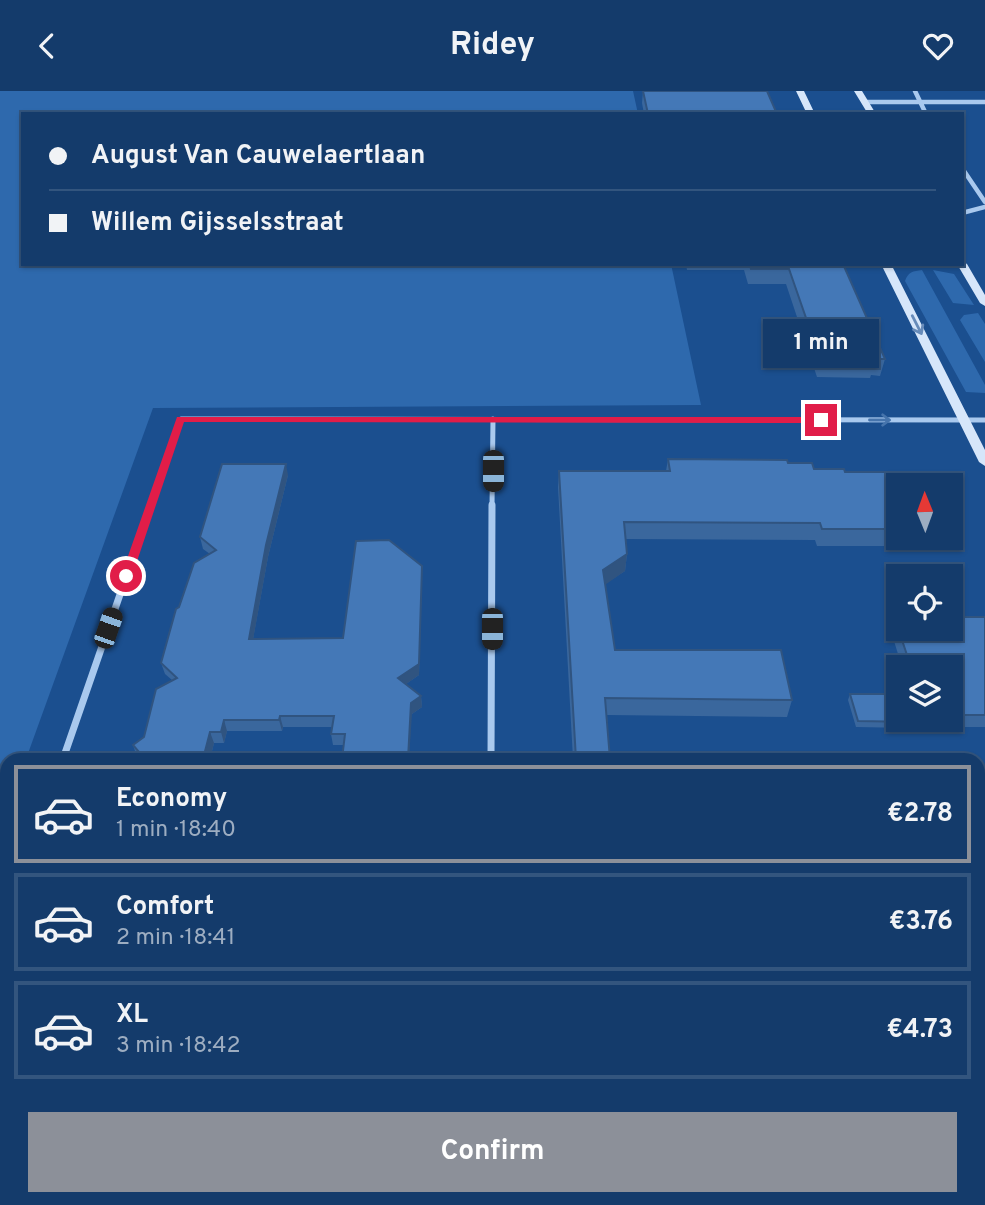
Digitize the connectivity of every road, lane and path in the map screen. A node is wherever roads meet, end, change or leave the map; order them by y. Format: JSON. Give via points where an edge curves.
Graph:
{"nodes":[{"id":1,"x":800,"y":91,"type":"edge"},
{"id":2,"x":858,"y":91,"type":"edge"},
{"id":3,"x":915,"y":91,"type":"edge"},
{"id":4,"x":985,"y":101,"type":"edge"},
{"id":5,"x":865,"y":102,"type":"junction"},
{"id":6,"x":918,"y":102,"type":"junction"},
{"id":7,"x":810,"y":112,"type":"edge"},
{"id":8,"x":871,"y":112,"type":"edge"},
{"id":9,"x":925,"y":112,"type":"edge"},
{"id":10,"x":964,"y":171,"type":"edge"},
{"id":11,"x":985,"y":205,"type":"edge"},
{"id":12,"x":964,"y":212,"type":"edge"},
{"id":13,"x":887,"y":266,"type":"edge"},
{"id":14,"x":963,"y":266,"type":"edge"},
{"id":15,"x":985,"y":303,"type":"edge"},
{"id":16,"x":493,"y":419,"type":"junction"},
{"id":17,"x":964,"y":420,"type":"junction"},
{"id":18,"x":985,"y":420,"type":"edge"},
{"id":19,"x":985,"y":462,"type":"edge"},
{"id":20,"x":65,"y":753,"type":"edge"},
{"id":21,"x":491,"y":753,"type":"edge"}],
"edges":[{"from":1,"to":7,"type":"main road"},
{"from":2,"to":5,"type":"main road"},
{"from":3,"to":6,"type":"street"},
{"from":4,"to":6,"type":"street"},
{"from":5,"to":6,"type":"street"},
{"from":5,"to":8,"type":"main road"},
{"from":6,"to":9,"type":"street"},
{"from":10,"to":11,"type":"street"},
{"from":11,"to":12,"type":"street"},
{"from":13,"to":17,"type":"main road","one_way":true},
{"from":14,"to":15,"type":"main road"},
{"from":16,"to":17,"type":"street","one_way":true},
{"from":16,"to":20,"type":"street","via":[[181,419]]},
{"from":16,"to":21,"type":"street"},
{"from":17,"to":18,"type":"street"},
{"from":17,"to":19,"type":"main road"}]}
